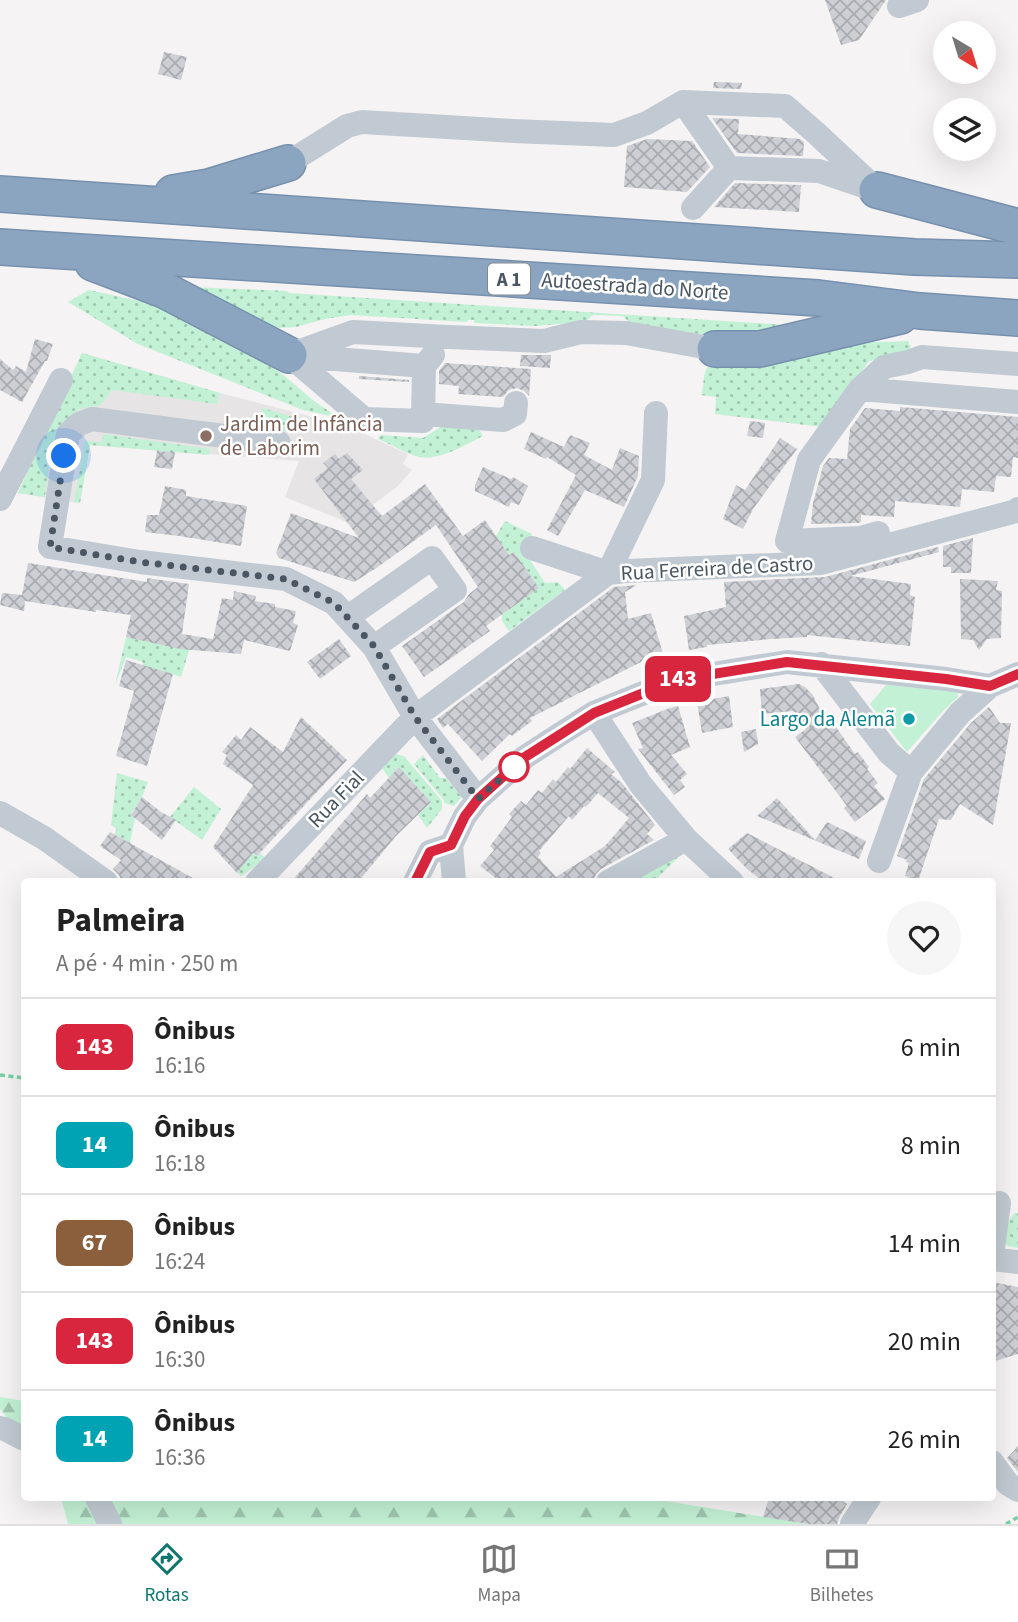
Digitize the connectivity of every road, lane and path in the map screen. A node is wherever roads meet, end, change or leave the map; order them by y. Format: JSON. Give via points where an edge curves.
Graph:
{"nodes":[{"id":1,"x":683,"y":103,"type":"junction"},
{"id":2,"x":288,"y":163,"type":"joint"},
{"id":3,"x":729,"y":169,"type":"junction"},
{"id":4,"x":877,"y":190,"type":"junction"},
{"id":5,"x":0,"y":194,"type":"edge"},
{"id":6,"x":126,"y":202,"type":"junction"},
{"id":7,"x":693,"y":208,"type":"dead end"},
{"id":8,"x":1018,"y":227,"type":"edge"},
{"id":9,"x":0,"y":247,"type":"edge"},
{"id":10,"x":60,"y":251,"type":"junction"},
{"id":11,"x":1018,"y":260,"type":"edge"},
{"id":12,"x":920,"y":311,"type":"junction"},
{"id":13,"x":1018,"y":318,"type":"edge"},
{"id":14,"x":448,"y":337,"type":"junction"},
{"id":15,"x":715,"y":349,"type":"joint"},
{"id":16,"x":289,"y":355,"type":"junction"},
{"id":17,"x":1018,"y":364,"type":"edge"},
{"id":18,"x":424,"y":366,"type":"junction"},
{"id":19,"x":61,"y":380,"type":"dead end"},
{"id":20,"x":860,"y":389,"type":"junction"},
{"id":21,"x":1018,"y":402,"type":"edge"},
{"id":22,"x":516,"y":403,"type":"dead end"},
{"id":23,"x":656,"y":413,"type":"dead end"},
{"id":24,"x":423,"y":414,"type":"junction"},
{"id":25,"x":279,"y":443,"type":"dead end"},
{"id":26,"x":1018,"y":490,"type":"edge"},
{"id":27,"x":0,"y":499,"type":"edge"},
{"id":28,"x":1018,"y":509,"type":"edge"},
{"id":29,"x":532,"y":548,"type":"dead end"},
{"id":30,"x":608,"y":573,"type":"junction"},
{"id":31,"x":348,"y":617,"type":"junction"},
{"id":32,"x":374,"y":646,"type":"junction"},
{"id":33,"x":821,"y":664,"type":"junction"},
{"id":34,"x":1018,"y":674,"type":"edge"},
{"id":35,"x":990,"y":686,"type":"junction"},
{"id":36,"x":594,"y":713,"type":"junction"},
{"id":37,"x":415,"y":717,"type":"junction"},
{"id":38,"x":911,"y":772,"type":"junction"},
{"id":39,"x":478,"y":799,"type":"junction"},
{"id":40,"x":0,"y":813,"type":"edge"},
{"id":41,"x":685,"y":839,"type":"junction"},
{"id":42,"x":451,"y":845,"type":"junction"},
{"id":43,"x":879,"y":861,"type":"dead end"},
{"id":44,"x":100,"y":878,"type":"edge"},
{"id":45,"x":261,"y":878,"type":"edge"},
{"id":46,"x":417,"y":878,"type":"edge"},
{"id":47,"x":454,"y":878,"type":"edge"},
{"id":48,"x":615,"y":878,"type":"edge"},
{"id":49,"x":728,"y":878,"type":"edge"},
{"id":50,"x":0,"y":1075,"type":"edge"},
{"id":51,"x":21,"y":1078,"type":"edge"},
{"id":52,"x":1003,"y":1204,"type":"edge"},
{"id":53,"x":996,"y":1238,"type":"edge"},
{"id":54,"x":996,"y":1259,"type":"edge"},
{"id":55,"x":1018,"y":1262,"type":"edge"},
{"id":56,"x":0,"y":1428,"type":"edge"},
{"id":57,"x":21,"y":1437,"type":"edge"},
{"id":58,"x":996,"y":1468,"type":"edge"},
{"id":59,"x":1018,"y":1490,"type":"edge"},
{"id":60,"x":98,"y":1501,"type":"edge"},
{"id":61,"x":867,"y":1501,"type":"edge"},
{"id":62,"x":1018,"y":1517,"type":"edge"},
{"id":63,"x":110,"y":1524,"type":"edge"},
{"id":64,"x":852,"y":1524,"type":"edge"},
{"id":65,"x":1006,"y":1524,"type":"edge"}],
"edges":[{"from":1,"to":2,"type":"street","via":[[614,135],[362,122],[346,126]]},
{"from":1,"to":3,"type":"street"},
{"from":1,"to":4,"type":"street","via":[[785,106]]},
{"from":2,"to":6,"type":"highway","via":[[209,187]]},
{"from":3,"to":4,"type":"street","via":[[819,171]]},
{"from":3,"to":7,"type":"street"},
{"from":4,"to":8,"type":"highway"},
{"from":5,"to":6,"type":"highway"},
{"from":6,"to":11,"type":"highway","via":[[915,257]]},
{"from":9,"to":10,"type":"highway","name":"Autoestrada do Norte","number":"A 1"},
{"from":10,"to":12,"type":"highway","name":"Autoestrada do Norte","number":"A 1","via":[[818,298]]},
{"from":10,"to":16,"type":"highway","via":[[164,290]]},
{"from":12,"to":13,"type":"highway","name":"Autoestrada do Norte","number":"A 1"},
{"from":12,"to":15,"type":"highway","via":[[760,349]]},
{"from":14,"to":15,"type":"street","via":[[544,341],[581,332],[625,333]]},
{"from":14,"to":16,"type":"street","via":[[353,332]]},
{"from":14,"to":18,"type":"street"},
{"from":16,"to":18,"type":"street"},
{"from":16,"to":24,"type":"street","via":[[364,419],[423,421]]},
{"from":17,"to":20,"type":"street","via":[[922,357],[884,367]]},
{"from":18,"to":24,"type":"street"},
{"from":19,"to":27,"type":"street"},
{"from":20,"to":21,"type":"street"},
{"from":20,"to":26,"type":"street","via":[[810,460],[787,541],[860,538],[1011,497]]},
{"from":22,"to":24,"type":"street","via":[[515,414],[503,421]]},
{"from":23,"to":30,"type":"street","via":[[653,480]]},
{"from":25,"to":31,"type":"street","via":[[92,419],[79,424],[68,434],[50,547],[286,579],[334,603]]},
{"from":28,"to":30,"type":"street","name":"Rua Ferreira de Castro","via":[[821,563]]},
{"from":29,"to":30,"type":"street"},
{"from":30,"to":37,"type":"street","name":"Rua Ferreira de Castro"},
{"from":31,"to":32,"type":"street"},
{"from":31,"to":32,"type":"street","via":[[432,558],[455,590]]},
{"from":32,"to":37,"type":"street"},
{"from":33,"to":35,"type":"street"},
{"from":33,"to":36,"type":"street","via":[[787,662],[676,680]]},
{"from":33,"to":38,"type":"street","via":[[889,753]]},
{"from":34,"to":35,"type":"street"},
{"from":35,"to":38,"type":"street","via":[[960,713]]},
{"from":36,"to":39,"type":"street","via":[[525,757]]},
{"from":36,"to":41,"type":"street","via":[[641,785]]},
{"from":37,"to":39,"type":"street"},
{"from":37,"to":45,"type":"street","name":"Rua Fial"},
{"from":38,"to":43,"type":"street"},
{"from":39,"to":42,"type":"street"},
{"from":40,"to":44,"type":"street"},
{"from":41,"to":48,"type":"street"},
{"from":41,"to":49,"type":"street"},
{"from":42,"to":46,"type":"street","via":[[430,852]]},
{"from":42,"to":47,"type":"street"},
{"from":50,"to":51,"type":"path"},
{"from":52,"to":53,"type":"street"},
{"from":54,"to":55,"type":"street"},
{"from":56,"to":57,"type":"street"},
{"from":58,"to":59,"type":"street"},
{"from":60,"to":63,"type":"street"},
{"from":61,"to":64,"type":"street"},
{"from":62,"to":65,"type":"path"}]}
